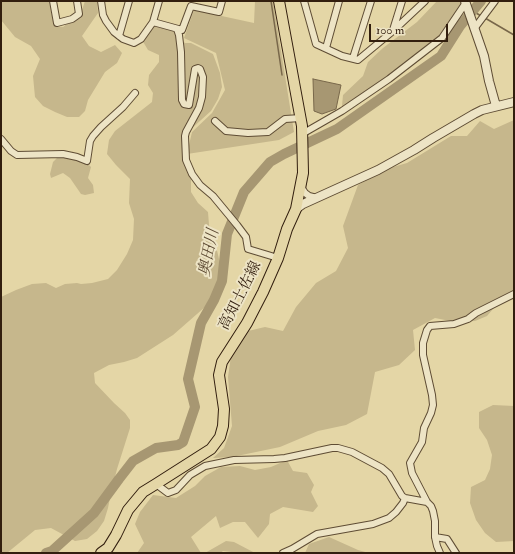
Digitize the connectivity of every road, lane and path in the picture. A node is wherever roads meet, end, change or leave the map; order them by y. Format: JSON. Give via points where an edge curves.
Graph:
{"nodes":[{"id":1,"x":53,"y":1,"type":"edge"},
{"id":2,"x":77,"y":1,"type":"edge"},
{"id":3,"x":101,"y":1,"type":"edge"},
{"id":4,"x":129,"y":1,"type":"edge"},
{"id":5,"x":159,"y":1,"type":"edge"},
{"id":6,"x":222,"y":1,"type":"edge"},
{"id":7,"x":279,"y":1,"type":"edge"},
{"id":8,"x":304,"y":1,"type":"edge"},
{"id":9,"x":309,"y":1,"type":"edge"},
{"id":10,"x":339,"y":1,"type":"edge"},
{"id":11,"x":371,"y":1,"type":"edge"},
{"id":12,"x":402,"y":1,"type":"edge"},
{"id":13,"x":425,"y":1,"type":"edge"},
{"id":14,"x":495,"y":1,"type":"edge"},
{"id":15,"x":192,"y":4,"type":"edge"},
{"id":16,"x":466,"y":5,"type":"edge"},
{"id":17,"x":307,"y":10,"type":"junction"},
{"id":18,"x":153,"y":22,"type":"junction"},
{"id":19,"x":473,"y":26,"type":"junction"},
{"id":20,"x":177,"y":29,"type":"junction"},
{"id":21,"x":393,"y":31,"type":"junction"},
{"id":22,"x":119,"y":36,"type":"junction"},
{"id":23,"x":326,"y":48,"type":"junction"},
{"id":24,"x":353,"y":58,"type":"junction"},
{"id":25,"x":135,"y":93,"type":"dead end"},
{"id":26,"x":514,"y":102,"type":"edge"},
{"id":27,"x":496,"y":106,"type":"junction"},
{"id":28,"x":300,"y":118,"type":"junction"},
{"id":29,"x":215,"y":121,"type":"dead end"},
{"id":30,"x":302,"y":136,"type":"junction"},
{"id":31,"x":1,"y":139,"type":"edge"},
{"id":32,"x":301,"y":187,"type":"junction"},
{"id":33,"x":317,"y":198,"type":"junction"},
{"id":34,"x":296,"y":209,"type":"junction"},
{"id":35,"x":278,"y":258,"type":"junction"},
{"id":36,"x":514,"y":294,"type":"edge"},
{"id":37,"x":156,"y":484,"type":"junction"},
{"id":38,"x":405,"y":498,"type":"junction"},
{"id":39,"x":427,"y":502,"type":"junction"},
{"id":40,"x":435,"y":536,"type":"junction"},
{"id":41,"x":101,"y":553,"type":"edge"},
{"id":42,"x":283,"y":553,"type":"edge"},
{"id":43,"x":440,"y":553,"type":"edge"},
{"id":44,"x":456,"y":553,"type":"edge"}],
"edges":[{"from":1,"to":2,"type":"street","via":[[57,23],[79,14]]},
{"from":3,"to":22,"type":"street","via":[[106,21]]},
{"from":4,"to":22,"type":"street"},
{"from":5,"to":18,"type":"street"},
{"from":6,"to":15,"type":"street","via":[[219,12]]},
{"from":7,"to":28,"type":"main road","name":"高知土佐線"},
{"from":8,"to":17,"type":"street"},
{"from":9,"to":17,"type":"street"},
{"from":10,"to":23,"type":"street"},
{"from":11,"to":24,"type":"street"},
{"from":12,"to":21,"type":"street"},
{"from":13,"to":21,"type":"street"},
{"from":14,"to":19,"type":"street"},
{"from":15,"to":20,"type":"street","via":[[182,30]]},
{"from":16,"to":19,"type":"street"},
{"from":16,"to":30,"type":"street","via":[[442,38],[389,79]]},
{"from":17,"to":23,"type":"street","via":[[316,44]]},
{"from":18,"to":20,"type":"street"},
{"from":18,"to":22,"type":"street","via":[[141,39],[134,43]]},
{"from":19,"to":27,"type":"street","via":[[484,56]]},
{"from":20,"to":35,"type":"street","via":[[182,52],[184,104],[189,104],[195,69],[200,69],[203,77],[199,108],[185,136],[186,160],[192,174],[246,237],[248,249]]},
{"from":21,"to":24,"type":"street","via":[[358,60]]},
{"from":23,"to":24,"type":"street"},
{"from":25,"to":31,"type":"street","via":[[93,136],[87,161],[63,154],[17,155]]},
{"from":26,"to":27,"type":"street"},
{"from":27,"to":33,"type":"street","via":[[474,114],[378,170]]},
{"from":28,"to":29,"type":"street","via":[[285,119],[268,132],[248,133],[226,131]]},
{"from":28,"to":30,"type":"main road","name":"高知土佐線"},
{"from":30,"to":32,"type":"main road","name":"高知土佐線"},
{"from":32,"to":33,"type":"street","via":[[309,196]]},
{"from":32,"to":34,"type":"main road","name":"高知土佐線"},
{"from":33,"to":34,"type":"street"},
{"from":34,"to":35,"type":"main road","name":"高知土佐線"},
{"from":35,"to":37,"type":"main road","name":"高知土佐線","via":[[247,323],[222,362],[219,375],[224,409],[220,437],[211,448]]},
{"from":36,"to":39,"type":"street","via":[[468,319],[454,324],[430,326],[427,330],[423,355],[433,405],[424,428],[422,442],[410,463],[412,473]]},
{"from":37,"to":38,"type":"street","via":[[168,493],[176,490],[190,475],[205,466],[234,460],[274,459],[338,448],[352,452],[382,468]]},
{"from":37,"to":41,"type":"main road","name":"高知土佐線","via":[[143,492],[128,510],[108,548]]},
{"from":38,"to":39,"type":"street"},
{"from":38,"to":42,"type":"street","via":[[389,518],[373,524],[317,534]]},
{"from":39,"to":40,"type":"street","via":[[433,511]]},
{"from":40,"to":43,"type":"street"},
{"from":40,"to":44,"type":"street","via":[[447,539]]}]}
